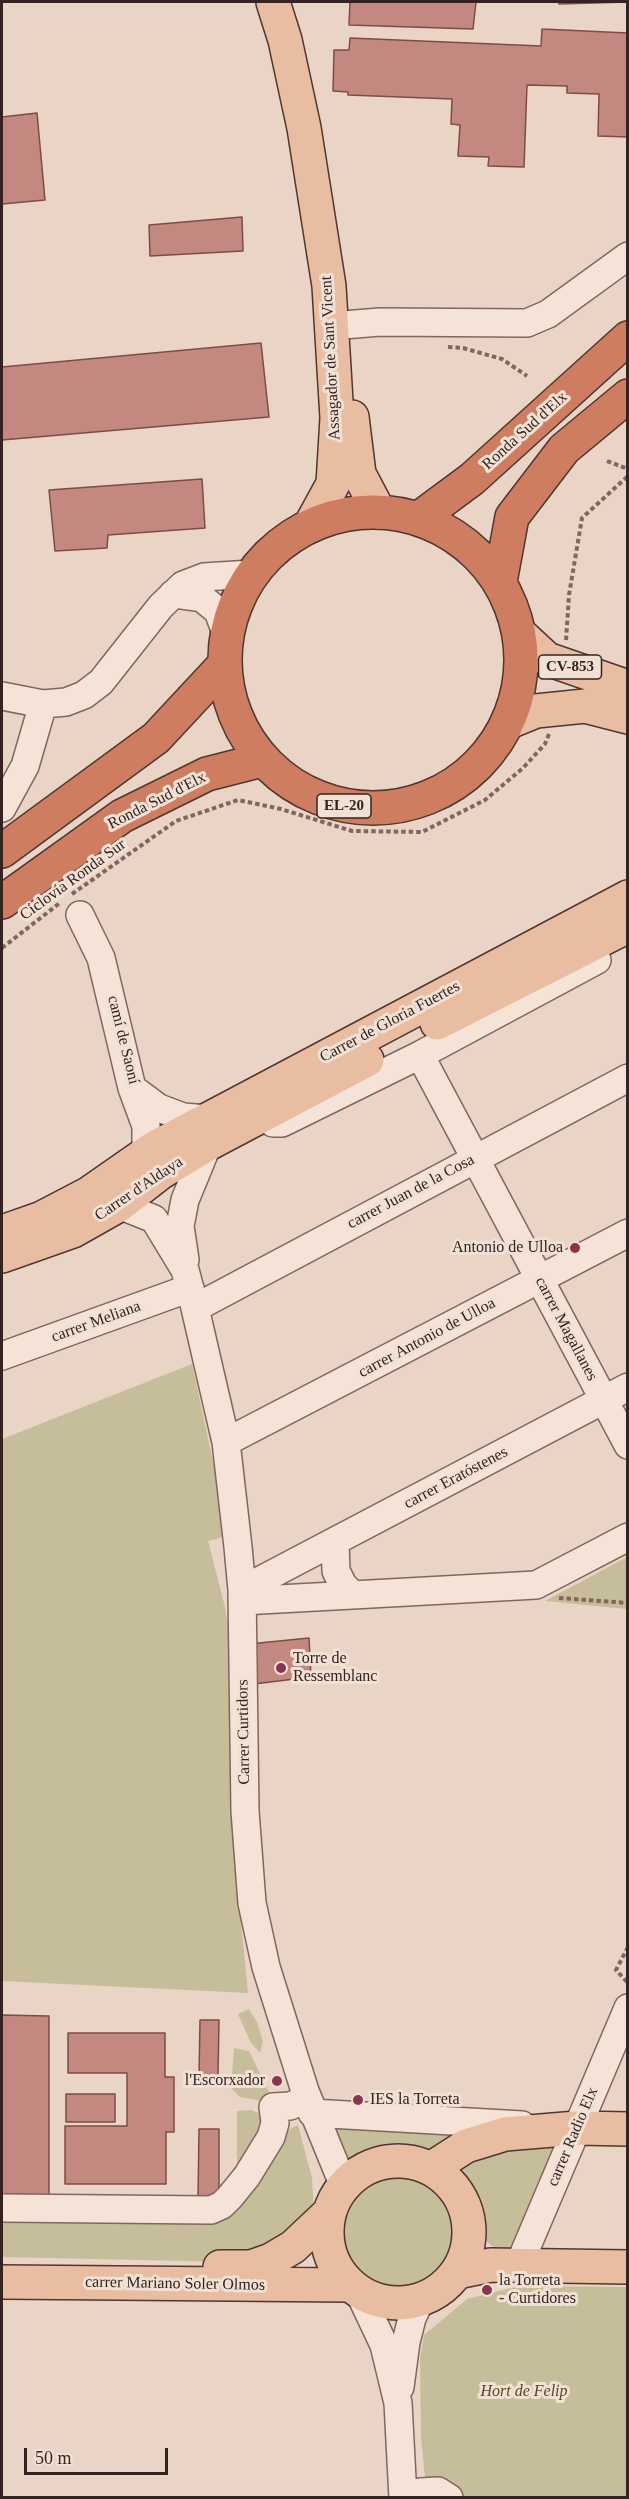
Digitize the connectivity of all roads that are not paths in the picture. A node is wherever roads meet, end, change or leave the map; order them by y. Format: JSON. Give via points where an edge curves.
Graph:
{"nodes":[{"id":1,"x":273,"y":2,"type":"edge"},
{"id":2,"x":627,"y":256,"type":"edge"},
{"id":3,"x":337,"y":325,"type":"junction"},
{"id":4,"x":627,"y":338,"type":"edge"},
{"id":5,"x":627,"y":396,"type":"edge"},
{"id":6,"x":379,"y":512,"type":"junction"},
{"id":7,"x":418,"y":519,"type":"junction"},
{"id":8,"x":310,"y":526,"type":"junction"},
{"id":9,"x":251,"y":574,"type":"junction"},
{"id":10,"x":500,"y":582,"type":"junction"},
{"id":11,"x":172,"y":594,"type":"junction"},
{"id":12,"x":225,"y":630,"type":"junction"},
{"id":13,"x":520,"y":634,"type":"junction"},
{"id":14,"x":224,"y":665,"type":"junction"},
{"id":15,"x":627,"y":687,"type":"edge"},
{"id":16,"x":2,"y":696,"type":"edge"},
{"id":17,"x":43,"y":704,"type":"junction"},
{"id":18,"x":627,"y":717,"type":"edge"},
{"id":19,"x":509,"y":722,"type":"junction"},
{"id":20,"x":262,"y":760,"type":"junction"},
{"id":21,"x":2,"y":808,"type":"edge"},
{"id":22,"x":2,"y":851,"type":"edge"},
{"id":23,"x":627,"y":897,"type":"edge"},
{"id":24,"x":2,"y":902,"type":"edge"},
{"id":25,"x":80,"y":915,"type":"dead end"},
{"id":26,"x":627,"y":926,"type":"edge"},
{"id":27,"x":627,"y":943,"type":"edge"},
{"id":28,"x":420,"y":1054,"type":"junction"},
{"id":29,"x":627,"y":1078,"type":"edge"},
{"id":30,"x":132,"y":1088,"type":"junction"},
{"id":31,"x":254,"y":1122,"type":"junction"},
{"id":32,"x":208,"y":1131,"type":"junction"},
{"id":33,"x":150,"y":1151,"type":"junction"},
{"id":34,"x":475,"y":1158,"type":"junction"},
{"id":35,"x":119,"y":1205,"type":"junction"},
{"id":36,"x":2,"y":1232,"type":"edge"},
{"id":37,"x":627,"y":1233,"type":"edge"},
{"id":38,"x":2,"y":1256,"type":"edge"},
{"id":39,"x":539,"y":1279,"type":"junction"},
{"id":40,"x":190,"y":1289,"type":"junction"},
{"id":41,"x":2,"y":1356,"type":"edge"},
{"id":42,"x":627,"y":1387,"type":"edge"},
{"id":43,"x":603,"y":1400,"type":"junction"},
{"id":44,"x":226,"y":1442,"type":"junction"},
{"id":45,"x":627,"y":1445,"type":"edge"},
{"id":46,"x":627,"y":1537,"type":"edge"},
{"id":47,"x":335,"y":1542,"type":"junction"},
{"id":48,"x":238,"y":1547,"type":"junction"},
{"id":49,"x":283,"y":1568,"type":"junction"},
{"id":50,"x":353,"y":1594,"type":"junction"},
{"id":51,"x":242,"y":1596,"type":"junction"},
{"id":52,"x":627,"y":2008,"type":"edge"},
{"id":53,"x":310,"y":2106,"type":"junction"},
{"id":54,"x":577,"y":2128,"type":"junction"},
{"id":55,"x":627,"y":2129,"type":"edge"},
{"id":56,"x":432,"y":2168,"type":"junction"},
{"id":57,"x":343,"y":2184,"type":"junction"},
{"id":58,"x":2,"y":2208,"type":"edge"},
{"id":59,"x":327,"y":2216,"type":"junction"},
{"id":60,"x":2,"y":2265,"type":"edge"},
{"id":61,"x":519,"y":2265,"type":"junction"},
{"id":62,"x":627,"y":2267,"type":"edge"},
{"id":63,"x":457,"y":2272,"type":"junction"},
{"id":64,"x":2,"y":2283,"type":"edge"},
{"id":65,"x":354,"y":2289,"type":"junction"},
{"id":66,"x":421,"y":2300,"type":"junction"},
{"id":67,"x":398,"y":2403,"type":"junction"},
{"id":68,"x":412,"y":2495,"type":"edge"},
{"id":69,"x":448,"y":2498,"type":"edge"}],
"edges":[{"from":1,"to":3,"type":"main road","name":"Assagador de Sant Vicent","via":[[302,117]]},
{"from":2,"to":3,"type":"street","via":[[548,314],[527,323]]},
{"from":3,"to":6,"type":"main road","name":"Assagador de Sant Vicent","via":[[359,474]]},
{"from":3,"to":8,"type":"main road","name":"Assagador de Sant Vicent","via":[[333,484]]},
{"from":4,"to":7,"type":"highway","name":"Ronda Sud d'Elx","via":[[472,479]]},
{"from":5,"to":10,"type":"highway","via":[[564,448],[513,517]]},
{"from":6,"to":7,"type":"highway","number":"EL-20"},
{"from":6,"to":8,"type":"highway","number":"EL-20","via":[[343,515]]},
{"from":7,"to":10,"type":"highway","number":"EL-20","via":[[450,534],[478,555]]},
{"from":8,"to":9,"type":"highway","number":"EL-20","via":[[277,546]]},
{"from":9,"to":11,"type":"street","via":[[204,577]]},
{"from":9,"to":12,"type":"highway","number":"EL-20"},
{"from":10,"to":13,"type":"highway","number":"EL-20"},
{"from":11,"to":12,"type":"street","via":[[202,598],[218,611]]},
{"from":11,"to":17,"type":"street","via":[[101,682],[66,702]]},
{"from":12,"to":14,"type":"highway","number":"EL-20"},
{"from":13,"to":15,"type":"main road","number":"CV-853","via":[[547,658]]},
{"from":13,"to":19,"type":"highway","number":"EL-20","via":[[521,679]]},
{"from":14,"to":20,"type":"highway","number":"EL-20","via":[[234,716]]},
{"from":14,"to":22,"type":"highway","via":[[156,738]]},
{"from":16,"to":17,"type":"street"},
{"from":17,"to":21,"type":"street","via":[[26,766]]},
{"from":18,"to":19,"type":"main road","via":[[585,706],[536,711]]},
{"from":19,"to":20,"type":"highway","number":"EL-20","via":[[481,763],[442,792],[396,807],[346,807],[300,790]]},
{"from":20,"to":24,"type":"highway","name":"Ronda Sud d'Elx","via":[[207,774],[122,816]]},
{"from":23,"to":32,"type":"main road","name":"Carrer de Gloria Fuertes"},
{"from":25,"to":30,"type":"street","name":"camí de Saoní","via":[[101,958]]},
{"from":26,"to":31,"type":"main road","name":"Carrer de Gloria Fuertes","via":[[407,1038]]},
{"from":27,"to":28,"type":"street","name":"Carrer de Gloria Fuertes"},
{"from":28,"to":31,"type":"street","name":"Carrer de Gloria Fuertes","via":[[282,1123]]},
{"from":28,"to":34,"type":"street","name":"carrer Magallanes"},
{"from":29,"to":34,"type":"street","name":"carrer Juan de la Cosa"},
{"from":30,"to":32,"type":"street","name":"camí de Saoní","via":[[159,1108]]},
{"from":30,"to":33,"type":"street","via":[[146,1126]]},
{"from":31,"to":32,"type":"main road","name":"Carrer de Gloria Fuertes"},
{"from":32,"to":33,"type":"main road","name":"Carrer de Gloria Fuertes"},
{"from":32,"to":35,"type":"main road","name":"Carrer d'Aldaya"},
{"from":32,"to":40,"type":"street","name":"Carrer Curtidors","via":[[184,1200],[180,1226]]},
{"from":33,"to":36,"type":"main road","name":"Carrer d'Aldaya","via":[[88,1194],[42,1218]]},
{"from":34,"to":39,"type":"street","name":"carrer Magallanes"},
{"from":34,"to":40,"type":"street","name":"carrer Juan de la Cosa"},
{"from":35,"to":38,"type":"main road","name":"Carrer d'Aldaya","via":[[73,1231]]},
{"from":35,"to":40,"type":"street","name":"Carrer Curtidors","via":[[154,1219]]},
{"from":37,"to":39,"type":"street","name":"carrer Antonio de Ulloa"},
{"from":39,"to":43,"type":"street","name":"carrer Magallanes"},
{"from":39,"to":44,"type":"street","name":"carrer Antonio de Ulloa"},
{"from":40,"to":41,"type":"street","name":"carrer Meliana"},
{"from":40,"to":44,"type":"street","name":"Carrer Curtidors"},
{"from":42,"to":43,"type":"street","name":"carrer Eratóstenes"},
{"from":43,"to":45,"type":"street","name":"carrer Magallanes"},
{"from":43,"to":47,"type":"street","name":"carrer Eratóstenes"},
{"from":44,"to":48,"type":"street","name":"Carrer Curtidors"},
{"from":46,"to":50,"type":"street","via":[[536,1585]]},
{"from":47,"to":49,"type":"street","name":"carrer Eratóstenes"},
{"from":47,"to":50,"type":"street","via":[[336,1570]]},
{"from":48,"to":49,"type":"street","via":[[263,1562]]},
{"from":48,"to":51,"type":"street","name":"Carrer Curtidors"},
{"from":49,"to":51,"type":"street","name":"carrer Eratóstenes"},
{"from":50,"to":51,"type":"street"},
{"from":51,"to":53,"type":"street","name":"Carrer Curtidors","via":[[246,1811],[252,1903],[266,1967]]},
{"from":52,"to":54,"type":"street","name":"carrer Radio Elx"},
{"from":53,"to":54,"type":"street"},
{"from":53,"to":57,"type":"street","name":"Carrer Curtidors"},
{"from":53,"to":58,"type":"street","via":[[273,2107],[275,2123],[271,2137],[230,2197],[211,2210]]},
{"from":54,"to":55,"type":"main road"},
{"from":54,"to":56,"type":"main road","via":[[505,2134],[466,2146]]},
{"from":54,"to":61,"type":"street","name":"carrer Radio Elx"},
{"from":56,"to":57,"type":"main road","via":[[381,2162]]},
{"from":56,"to":63,"type":"main road","via":[[450,2182],[465,2205],[470,2229],[467,2253]]},
{"from":57,"to":59,"type":"main road"},
{"from":59,"to":60,"type":"main road","name":"carrer Mariano Soler Olmos","via":[[293,2247],[251,2267]]},
{"from":59,"to":65,"type":"main road","via":[[326,2239],[333,2263]]},
{"from":61,"to":62,"type":"main road"},
{"from":61,"to":63,"type":"main road","via":[[491,2265]]},
{"from":63,"to":66,"type":"main road","via":[[444,2287]]},
{"from":64,"to":65,"type":"main road","name":"carrer Mariano Soler Olmos"},
{"from":65,"to":66,"type":"main road","via":[[390,2303]]},
{"from":65,"to":67,"type":"street","via":[[384,2344]]},
{"from":66,"to":67,"type":"street","via":[[406,2342]]},
{"from":67,"to":68,"type":"street"},
{"from":68,"to":69,"type":"street","via":[[438,2492]]}]}
